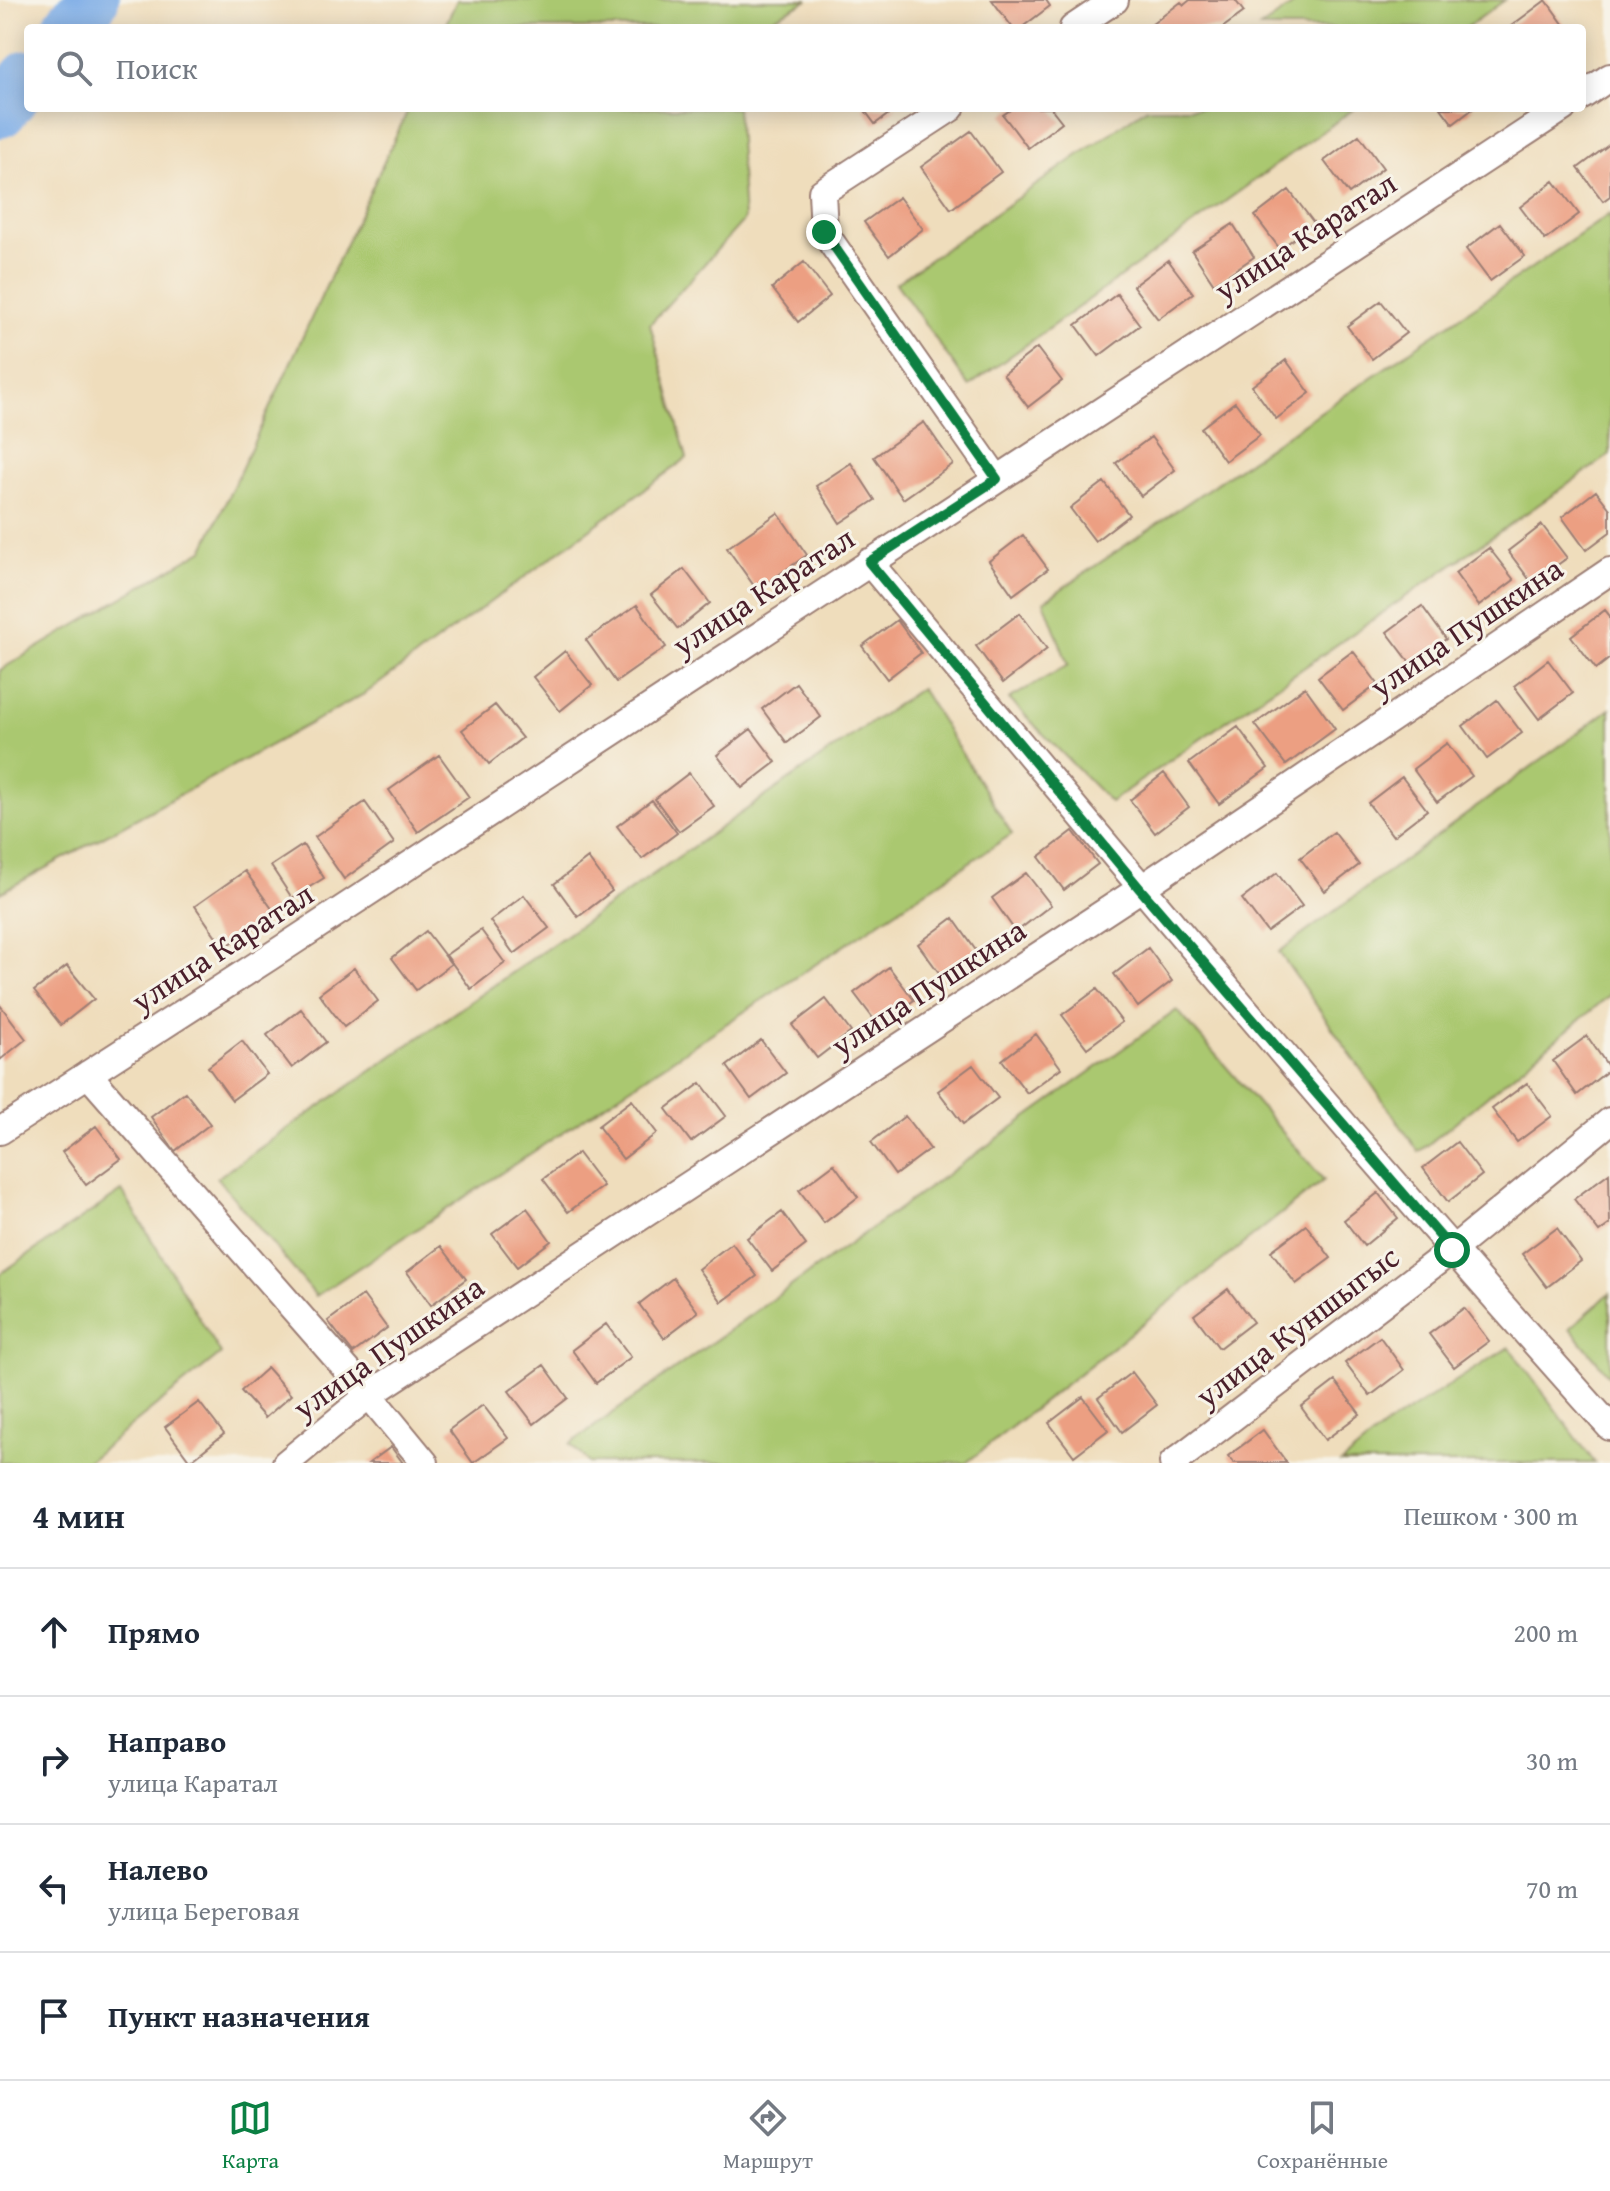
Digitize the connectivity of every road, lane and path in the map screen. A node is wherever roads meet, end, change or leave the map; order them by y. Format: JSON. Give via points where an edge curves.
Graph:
{"nodes":[{"id":1,"x":1115,"y":0,"type":"edge"},
{"id":2,"x":1079,"y":24,"type":"edge"},
{"id":3,"x":1610,"y":77,"type":"edge"},
{"id":4,"x":1586,"y":93,"type":"edge"},
{"id":5,"x":945,"y":112,"type":"edge"},
{"id":6,"x":1557,"y":112,"type":"edge"},
{"id":7,"x":997,"y":479,"type":"junction"},
{"id":8,"x":869,"y":562,"type":"junction"},
{"id":9,"x":1610,"y":571,"type":"edge"},
{"id":10,"x":1140,"y":889,"type":"junction"},
{"id":11,"x":88,"y":1074,"type":"junction"},
{"id":12,"x":1610,"y":1121,"type":"edge"},
{"id":13,"x":0,"y":1131,"type":"edge"},
{"id":14,"x":1452,"y":1250,"type":"junction"},
{"id":15,"x":369,"y":1395,"type":"junction"},
{"id":16,"x":1610,"y":1427,"type":"edge"},
{"id":17,"x":286,"y":1463,"type":"edge"},
{"id":18,"x":425,"y":1463,"type":"edge"},
{"id":19,"x":1173,"y":1463,"type":"edge"}],
"edges":[{"from":1,"to":2,"type":"street"},
{"from":3,"to":4,"type":"street"},
{"from":5,"to":7,"type":"street","via":[[822,192],[824,232]]},
{"from":6,"to":7,"type":"street","name":"улица Каратал"},
{"from":7,"to":8,"type":"street","name":"улица Каратал"},
{"from":8,"to":10,"type":"street"},
{"from":8,"to":11,"type":"street","name":"улица Каратал"},
{"from":9,"to":10,"type":"street","name":"улица Пушкина"},
{"from":10,"to":14,"type":"street"},
{"from":10,"to":15,"type":"street","name":"улица Пушкина"},
{"from":11,"to":13,"type":"street","name":"улица Каратал"},
{"from":11,"to":15,"type":"street"},
{"from":12,"to":14,"type":"street","name":"улица Куншыгыс"},
{"from":14,"to":16,"type":"street"},
{"from":14,"to":19,"type":"street","name":"улица Куншыгыс"},
{"from":15,"to":17,"type":"street","name":"улица Пушкина"},
{"from":15,"to":18,"type":"street"}]}
